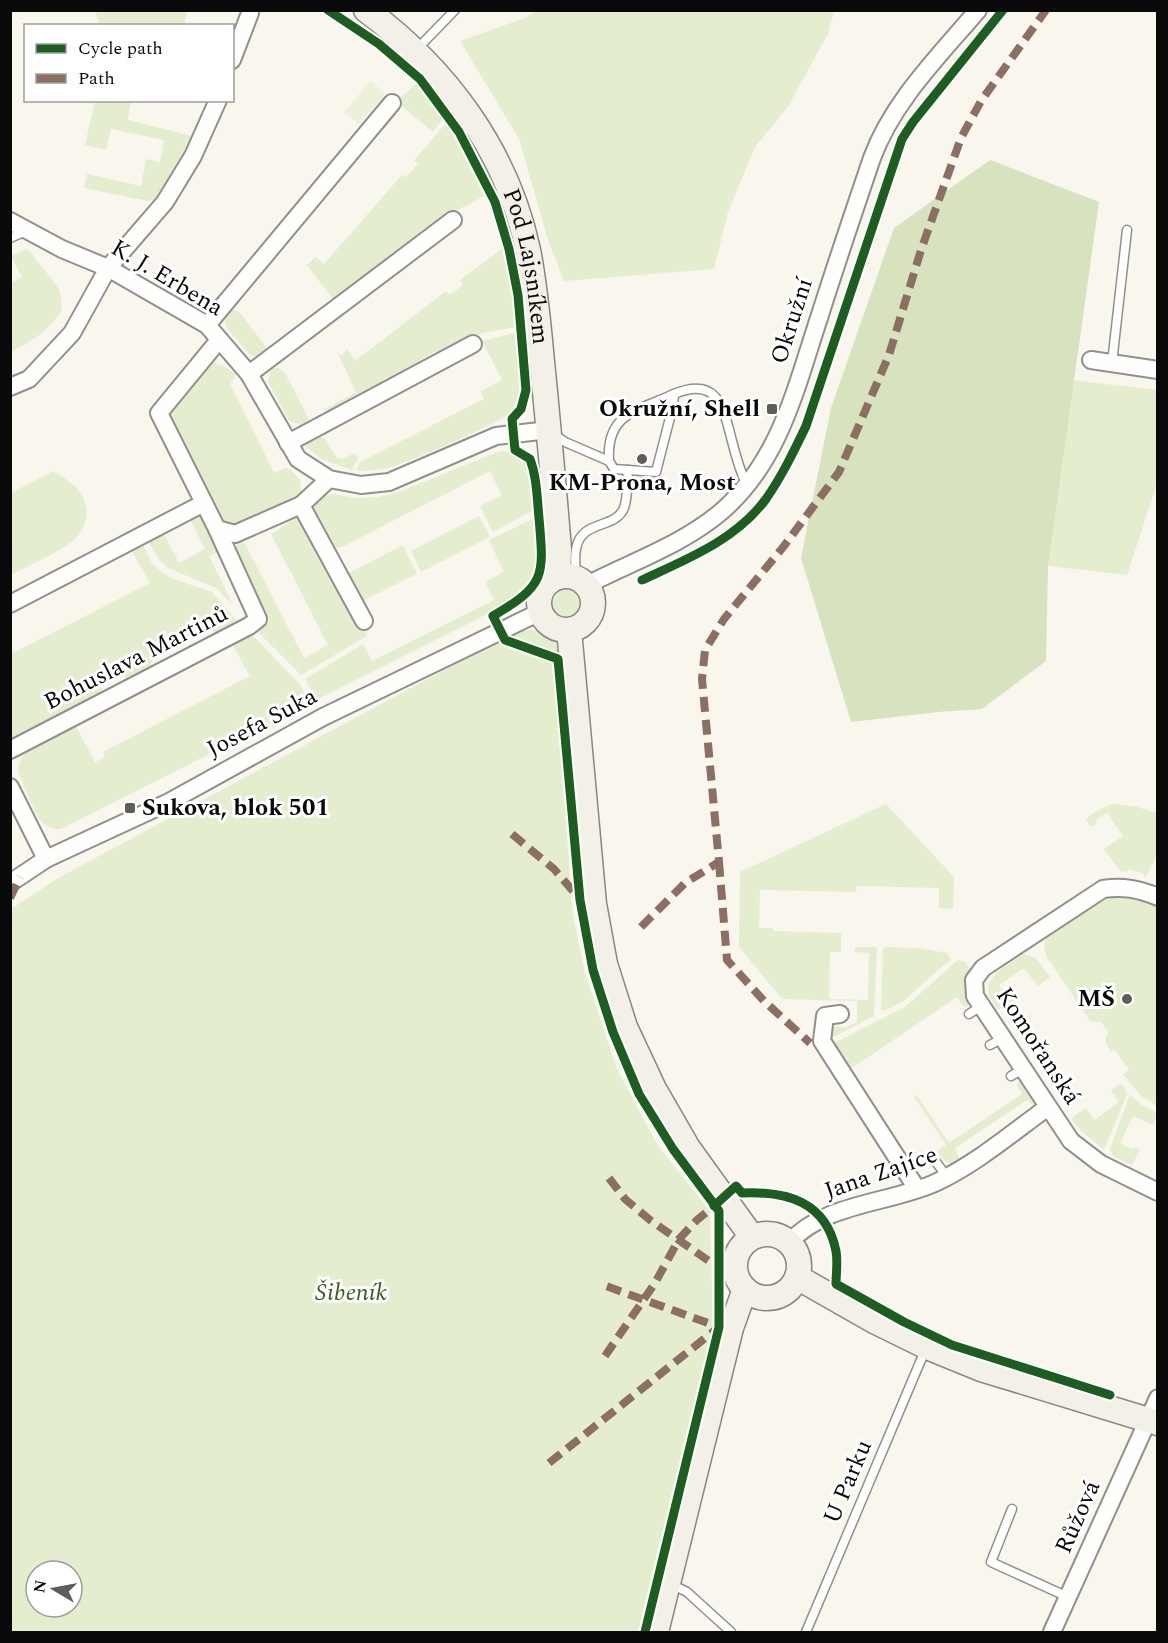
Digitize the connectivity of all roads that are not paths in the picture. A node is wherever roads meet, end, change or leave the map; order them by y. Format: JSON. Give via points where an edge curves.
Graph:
{"nodes":[{"id":1,"x":455,"y":10,"type":"edge"},
{"id":2,"x":978,"y":10,"type":"edge"},
{"id":3,"x":369,"y":12,"type":"edge"},
{"id":4,"x":250,"y":13,"type":"dead end"},
{"id":5,"x":416,"y":50,"type":"junction"},
{"id":6,"x":234,"y":55,"type":"edge"},
{"id":7,"x":217,"y":102,"type":"edge"},
{"id":8,"x":392,"y":104,"type":"dead end"},
{"id":9,"x":453,"y":220,"type":"dead end"},
{"id":10,"x":10,"y":221,"type":"edge"},
{"id":11,"x":28,"y":230,"type":"junction"},
{"id":12,"x":1127,"y":230,"type":"dead end"},
{"id":13,"x":10,"y":238,"type":"edge"},
{"id":14,"x":108,"y":268,"type":"junction"},
{"id":15,"x":207,"y":325,"type":"junction"},
{"id":16,"x":219,"y":340,"type":"junction"},
{"id":17,"x":473,"y":344,"type":"dead end"},
{"id":18,"x":1091,"y":360,"type":"dead end"},
{"id":19,"x":1112,"y":363,"type":"junction"},
{"id":20,"x":1158,"y":370,"type":"edge"},
{"id":21,"x":249,"y":374,"type":"junction"},
{"id":22,"x":10,"y":387,"type":"edge"},
{"id":23,"x":674,"y":394,"type":"junction"},
{"id":24,"x":549,"y":430,"type":"junction"},
{"id":25,"x":288,"y":442,"type":"junction"},
{"id":26,"x":609,"y":461,"type":"junction"},
{"id":27,"x":628,"y":470,"type":"junction"},
{"id":28,"x":329,"y":479,"type":"junction"},
{"id":29,"x":747,"y":486,"type":"junction"},
{"id":30,"x":204,"y":503,"type":"junction"},
{"id":31,"x":301,"y":505,"type":"junction"},
{"id":32,"x":217,"y":528,"type":"junction"},
{"id":33,"x":574,"y":580,"type":"junction"},
{"id":34,"x":10,"y":604,"type":"edge"},
{"id":35,"x":540,"y":612,"type":"junction"},
{"id":36,"x":364,"y":621,"type":"dead end"},
{"id":37,"x":569,"y":630,"type":"junction"},
{"id":38,"x":10,"y":750,"type":"edge"},
{"id":39,"x":10,"y":787,"type":"edge"},
{"id":40,"x":46,"y":859,"type":"junction"},
{"id":41,"x":10,"y":883,"type":"edge"},
{"id":42,"x":1158,"y":897,"type":"edge"},
{"id":43,"x":840,"y":1014,"type":"dead end"},
{"id":44,"x":1048,"y":1107,"type":"junction"},
{"id":45,"x":931,"y":1155,"type":"dead end"},
{"id":46,"x":947,"y":1177,"type":"junction"},
{"id":47,"x":917,"y":1189,"type":"junction"},
{"id":48,"x":1158,"y":1192,"type":"edge"},
{"id":49,"x":752,"y":1237,"type":"junction"},
{"id":50,"x":789,"y":1243,"type":"junction"},
{"id":51,"x":797,"y":1277,"type":"junction"},
{"id":52,"x":745,"y":1289,"type":"junction"},
{"id":53,"x":927,"y":1347,"type":"junction"},
{"id":54,"x":1158,"y":1398,"type":"edge"},
{"id":55,"x":1152,"y":1422,"type":"edge"},
{"id":56,"x":1012,"y":1509,"type":"dead end"},
{"id":57,"x":669,"y":1583,"type":"junction"},
{"id":58,"x":1068,"y":1597,"type":"junction"},
{"id":59,"x":1055,"y":1626,"type":"edge"},
{"id":60,"x":656,"y":1632,"type":"edge"},
{"id":61,"x":731,"y":1632,"type":"edge"},
{"id":62,"x":806,"y":1632,"type":"edge"}],
"edges":[{"from":1,"to":5,"type":"lane"},
{"from":2,"to":29,"type":"street","name":"Okružní","via":[[909,93],[882,134],[786,416],[765,462]]},
{"from":3,"to":5,"type":"street","name":"Pod Lajsníkem"},
{"from":4,"to":6,"type":"street"},
{"from":5,"to":24,"type":"street","name":"Pod Lajsníkem","via":[[449,86],[483,136],[520,219],[533,279]]},
{"from":7,"to":14,"type":"street","via":[[193,156],[165,202]]},
{"from":8,"to":15,"type":"street"},
{"from":9,"to":21,"type":"street"},
{"from":10,"to":11,"type":"street","name":"K. J. Erbena"},
{"from":11,"to":13,"type":"lane"},
{"from":11,"to":14,"type":"street","name":"K. J. Erbena"},
{"from":12,"to":19,"type":"lane"},
{"from":14,"to":15,"type":"street","name":"K. J. Erbena"},
{"from":14,"to":22,"type":"street","via":[[72,333],[29,379]]},
{"from":15,"to":16,"type":"street","name":"K. J. Erbena"},
{"from":16,"to":21,"type":"street","name":"K. J. Erbena"},
{"from":16,"to":30,"type":"street","via":[[159,413]]},
{"from":17,"to":25,"type":"street"},
{"from":18,"to":19,"type":"street"},
{"from":19,"to":20,"type":"street"},
{"from":21,"to":25,"type":"street","name":"K. J. Erbena"},
{"from":23,"to":26,"type":"lane","via":[[630,414],[616,425],[609,439]]},
{"from":23,"to":27,"type":"lane","via":[[656,472]]},
{"from":23,"to":29,"type":"lane","via":[[700,389],[719,400]]},
{"from":24,"to":26,"type":"lane","via":[[564,442]]},
{"from":24,"to":28,"type":"street","name":"K. J. Erbena","via":[[496,436],[389,482],[361,485]]},
{"from":24,"to":33,"type":"street","name":"Pod Lajsníkem","via":[[559,549]]},
{"from":25,"to":28,"type":"street","name":"K. J. Erbena","via":[[298,459]]},
{"from":26,"to":27,"type":"lane","via":[[614,469]]},
{"from":27,"to":33,"type":"lane","via":[[624,507],[618,518],[587,530],[579,538]]},
{"from":28,"to":31,"type":"street"},
{"from":29,"to":33,"type":"street","name":"Okružní","via":[[695,530]]},
{"from":30,"to":32,"type":"street"},
{"from":30,"to":34,"type":"street"},
{"from":31,"to":32,"type":"street","via":[[235,534]]},
{"from":31,"to":36,"type":"street"},
{"from":32,"to":38,"type":"street","name":"Bohuslava Martinů","via":[[258,619]]},
{"from":33,"to":35,"type":"street","via":[[550,581],[540,595]]},
{"from":33,"to":37,"type":"street","via":[[591,594],[592,610],[584,624]]},
{"from":35,"to":37,"type":"street","via":[[551,626]]},
{"from":35,"to":40,"type":"street","name":"Josefa Suka","via":[[323,717],[169,802]]},
{"from":37,"to":49,"type":"street","via":[[594,904],[605,964],[625,1028],[654,1089],[688,1148]]},
{"from":39,"to":40,"type":"street"},
{"from":40,"to":41,"type":"street","name":"Josefa Suka"},
{"from":42,"to":44,"type":"street","name":"Komořanská","via":[[1121,886],[1103,889],[983,968],[974,980],[975,1010],[1017,1073]]},
{"from":43,"to":47,"type":"street","via":[[825,1016],[822,1041]]},
{"from":44,"to":46,"type":"street","name":"Jana Zajíce"},
{"from":44,"to":48,"type":"street","name":"Komořanská","via":[[1071,1141],[1101,1164]]},
{"from":45,"to":46,"type":"lane"},
{"from":46,"to":47,"type":"street","name":"Jana Zajíce"},
{"from":47,"to":50,"type":"street","name":"Jana Zajíce","via":[[821,1219],[799,1231]]},
{"from":49,"to":50,"type":"street","via":[[772,1234]]},
{"from":49,"to":52,"type":"street","via":[[744,1243],[735,1261],[738,1281]]},
{"from":50,"to":51,"type":"street","via":[[798,1259]]},
{"from":51,"to":52,"type":"street","via":[[784,1293],[774,1297],[753,1295]]},
{"from":51,"to":53,"type":"street"},
{"from":52,"to":57,"type":"street","via":[[731,1328]]},
{"from":53,"to":55,"type":"street","via":[[981,1369]]},
{"from":53,"to":62,"type":"lane","name":"U Parku"},
{"from":54,"to":55,"type":"street","name":"Růžová"},
{"from":55,"to":58,"type":"street","name":"Růžová"},
{"from":56,"to":58,"type":"lane","via":[[991,1562]]},
{"from":57,"to":60,"type":"street"},
{"from":57,"to":61,"type":"lane","via":[[687,1592]]},
{"from":58,"to":59,"type":"street","name":"Růžová"}]}
